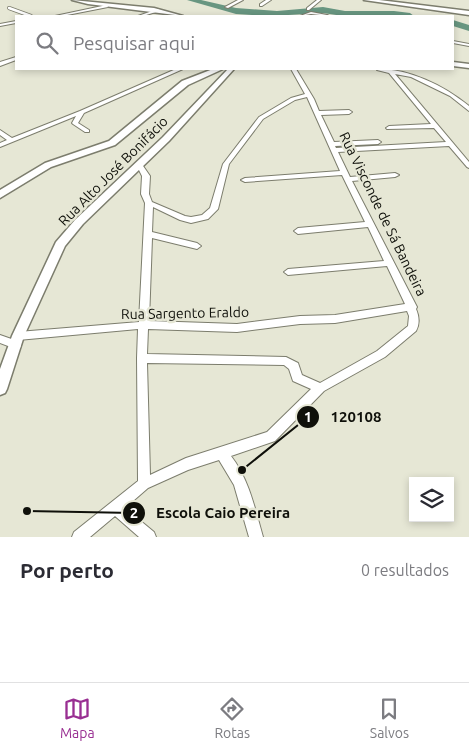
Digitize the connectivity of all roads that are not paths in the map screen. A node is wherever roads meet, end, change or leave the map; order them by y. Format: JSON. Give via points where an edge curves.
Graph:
{"nodes":[{"id":1,"x":74,"y":0,"type":"edge"},
{"id":2,"x":241,"y":0,"type":"edge"},
{"id":3,"x":270,"y":0,"type":"edge"},
{"id":4,"x":319,"y":0,"type":"edge"},
{"id":5,"x":367,"y":0,"type":"edge"},
{"id":6,"x":385,"y":1,"type":"edge"},
{"id":7,"x":261,"y":5,"type":"dead end"},
{"id":8,"x":108,"y":6,"type":"junction"},
{"id":9,"x":227,"y":7,"type":"dead end"},
{"id":10,"x":9,"y":8,"type":"dead end"},
{"id":11,"x":308,"y":8,"type":"dead end"},
{"id":12,"x":158,"y":10,"type":"junction"},
{"id":13,"x":469,"y":13,"type":"edge"},
{"id":14,"x":28,"y":15,"type":"edge"},
{"id":15,"x":61,"y":15,"type":"edge"},
{"id":16,"x":143,"y":15,"type":"edge"},
{"id":17,"x":176,"y":15,"type":"edge"},
{"id":18,"x":305,"y":15,"type":"edge"},
{"id":19,"x":322,"y":15,"type":"edge"},
{"id":20,"x":15,"y":22,"type":"edge"},
{"id":21,"x":0,"y":24,"type":"edge"},
{"id":22,"x":454,"y":42,"type":"edge"},
{"id":23,"x":469,"y":44,"type":"edge"},
{"id":24,"x":15,"y":58,"type":"edge"},
{"id":25,"x":2,"y":63,"type":"edge"},
{"id":26,"x":454,"y":64,"type":"edge"},
{"id":27,"x":469,"y":66,"type":"edge"},
{"id":28,"x":165,"y":70,"type":"edge"},
{"id":29,"x":178,"y":70,"type":"edge"},
{"id":30,"x":217,"y":70,"type":"edge"},
{"id":31,"x":230,"y":70,"type":"edge"},
{"id":32,"x":294,"y":70,"type":"edge"},
{"id":33,"x":385,"y":70,"type":"edge"},
{"id":34,"x":390,"y":71,"type":"junction"},
{"id":35,"x":172,"y":73,"type":"junction"},
{"id":36,"x":308,"y":95,"type":"junction"},
{"id":37,"x":469,"y":109,"type":"edge"},
{"id":38,"x":82,"y":112,"type":"junction"},
{"id":39,"x":349,"y":112,"type":"dead end"},
{"id":40,"x":318,"y":113,"type":"junction"},
{"id":41,"x":436,"y":126,"type":"junction"},
{"id":42,"x":389,"y":128,"type":"dead end"},
{"id":43,"x":88,"y":131,"type":"dead end"},
{"id":44,"x":0,"y":132,"type":"edge"},
{"id":45,"x":11,"y":140,"type":"junction"},
{"id":46,"x":378,"y":142,"type":"dead end"},
{"id":47,"x":449,"y":144,"type":"junction"},
{"id":48,"x":0,"y":145,"type":"edge"},
{"id":49,"x":333,"y":147,"type":"junction"},
{"id":50,"x":139,"y":164,"type":"junction"},
{"id":51,"x":469,"y":166,"type":"edge"},
{"id":52,"x":396,"y":175,"type":"dead end"},
{"id":53,"x":346,"y":176,"type":"junction"},
{"id":54,"x":245,"y":180,"type":"dead end"},
{"id":55,"x":0,"y":195,"type":"edge"},
{"id":56,"x":149,"y":203,"type":"junction"},
{"id":57,"x":370,"y":224,"type":"junction"},
{"id":58,"x":298,"y":231,"type":"dead end"},
{"id":59,"x":148,"y":234,"type":"junction"},
{"id":60,"x":197,"y":246,"type":"dead end"},
{"id":61,"x":390,"y":263,"type":"junction"},
{"id":62,"x":288,"y":272,"type":"dead end"},
{"id":63,"x":412,"y":307,"type":"junction"},
{"id":64,"x":144,"y":325,"type":"junction"},
{"id":65,"x":0,"y":339,"type":"edge"},
{"id":66,"x":17,"y":341,"type":"junction"},
{"id":67,"x":142,"y":358,"type":"junction"},
{"id":68,"x":0,"y":388,"type":"edge"},
{"id":69,"x":320,"y":388,"type":"junction"},
{"id":70,"x":221,"y":453,"type":"junction"},
{"id":71,"x":144,"y":484,"type":"junction"},
{"id":72,"x":115,"y":508,"type":"junction"},
{"id":73,"x":79,"y":537,"type":"edge"},
{"id":74,"x":150,"y":537,"type":"edge"},
{"id":75,"x":256,"y":537,"type":"edge"}],
"edges":[{"from":1,"to":8,"type":"main road"},
{"from":2,"to":9,"type":"street"},
{"from":3,"to":7,"type":"street"},
{"from":4,"to":11,"type":"street"},
{"from":5,"to":6,"type":"street"},
{"from":6,"to":13,"type":"street"},
{"from":8,"to":12,"type":"main road"},
{"from":8,"to":15,"type":"street"},
{"from":10,"to":14,"type":"lane"},
{"from":12,"to":16,"type":"street"},
{"from":12,"to":17,"type":"main road"},
{"from":18,"to":19,"type":"street"},
{"from":20,"to":21,"type":"street"},
{"from":22,"to":23,"type":"street"},
{"from":24,"to":25,"type":"street"},
{"from":26,"to":27,"type":"main road"},
{"from":28,"to":35,"type":"street"},
{"from":29,"to":35,"type":"street"},
{"from":30,"to":55,"type":"main road","via":[[185,83],[112,143],[48,165]]},
{"from":31,"to":50,"type":"street","name":"Rua Alto José Bonifácio"},
{"from":32,"to":36,"type":"street","name":"Rua Visconde de Sá Bandeira"},
{"from":33,"to":34,"type":"street"},
{"from":34,"to":37,"type":"street","via":[[413,76],[452,94]]},
{"from":34,"to":41,"type":"street"},
{"from":35,"to":38,"type":"street"},
{"from":36,"to":40,"type":"street","name":"Rua Visconde de Sá Bandeira"},
{"from":36,"to":56,"type":"street","via":[[293,99],[261,118],[226,164],[211,214],[191,220]]},
{"from":38,"to":43,"type":"street","via":[[75,123]]},
{"from":38,"to":45,"type":"street"},
{"from":39,"to":40,"type":"street"},
{"from":40,"to":49,"type":"street","name":"Rua Visconde de Sá Bandeira"},
{"from":41,"to":42,"type":"street"},
{"from":41,"to":47,"type":"street"},
{"from":44,"to":45,"type":"street"},
{"from":45,"to":48,"type":"street"},
{"from":46,"to":49,"type":"street"},
{"from":47,"to":49,"type":"street"},
{"from":47,"to":51,"type":"street"},
{"from":49,"to":53,"type":"street","name":"Rua Visconde de Sá Bandeira"},
{"from":50,"to":56,"type":"street","via":[[146,176],[145,194]]},
{"from":50,"to":66,"type":"street","name":"Rua Alto José Bonifácio","via":[[60,245]]},
{"from":52,"to":53,"type":"street"},
{"from":53,"to":54,"type":"street"},
{"from":53,"to":57,"type":"street","name":"Rua Visconde de Sá Bandeira"},
{"from":56,"to":59,"type":"street"},
{"from":57,"to":58,"type":"street"},
{"from":57,"to":61,"type":"street","name":"Rua Visconde de Sá Bandeira"},
{"from":59,"to":60,"type":"street"},
{"from":59,"to":64,"type":"street"},
{"from":61,"to":62,"type":"street"},
{"from":61,"to":63,"type":"street","name":"Rua Visconde de Sá Bandeira"},
{"from":63,"to":64,"type":"street","name":"Rua Sargento Eraldo","via":[[335,319],[237,328]]},
{"from":63,"to":69,"type":"street","name":"Rua Visconde de Sá Bandeira","via":[[415,323],[408,333],[381,354]]},
{"from":64,"to":66,"type":"street","name":"Rua Sargento Eraldo"},
{"from":64,"to":67,"type":"street"},
{"from":65,"to":66,"type":"street"},
{"from":66,"to":68,"type":"street","name":"Rua Alto José Bonifácio"},
{"from":67,"to":69,"type":"street","via":[[286,361],[294,366],[297,378]]},
{"from":67,"to":71,"type":"street"},
{"from":69,"to":70,"type":"street","name":"Rua Visconde de Sá Bandeira","via":[[271,437]]},
{"from":70,"to":71,"type":"street","name":"Rua Visconde de Sá Bandeira","via":[[186,464]]},
{"from":70,"to":75,"type":"street","via":[[241,481]]},
{"from":71,"to":72,"type":"street","name":"Rua Visconde de Sá Bandeira"},
{"from":72,"to":73,"type":"street","name":"Rua Visconde de Sá Bandeira"},
{"from":72,"to":74,"type":"street"}]}
